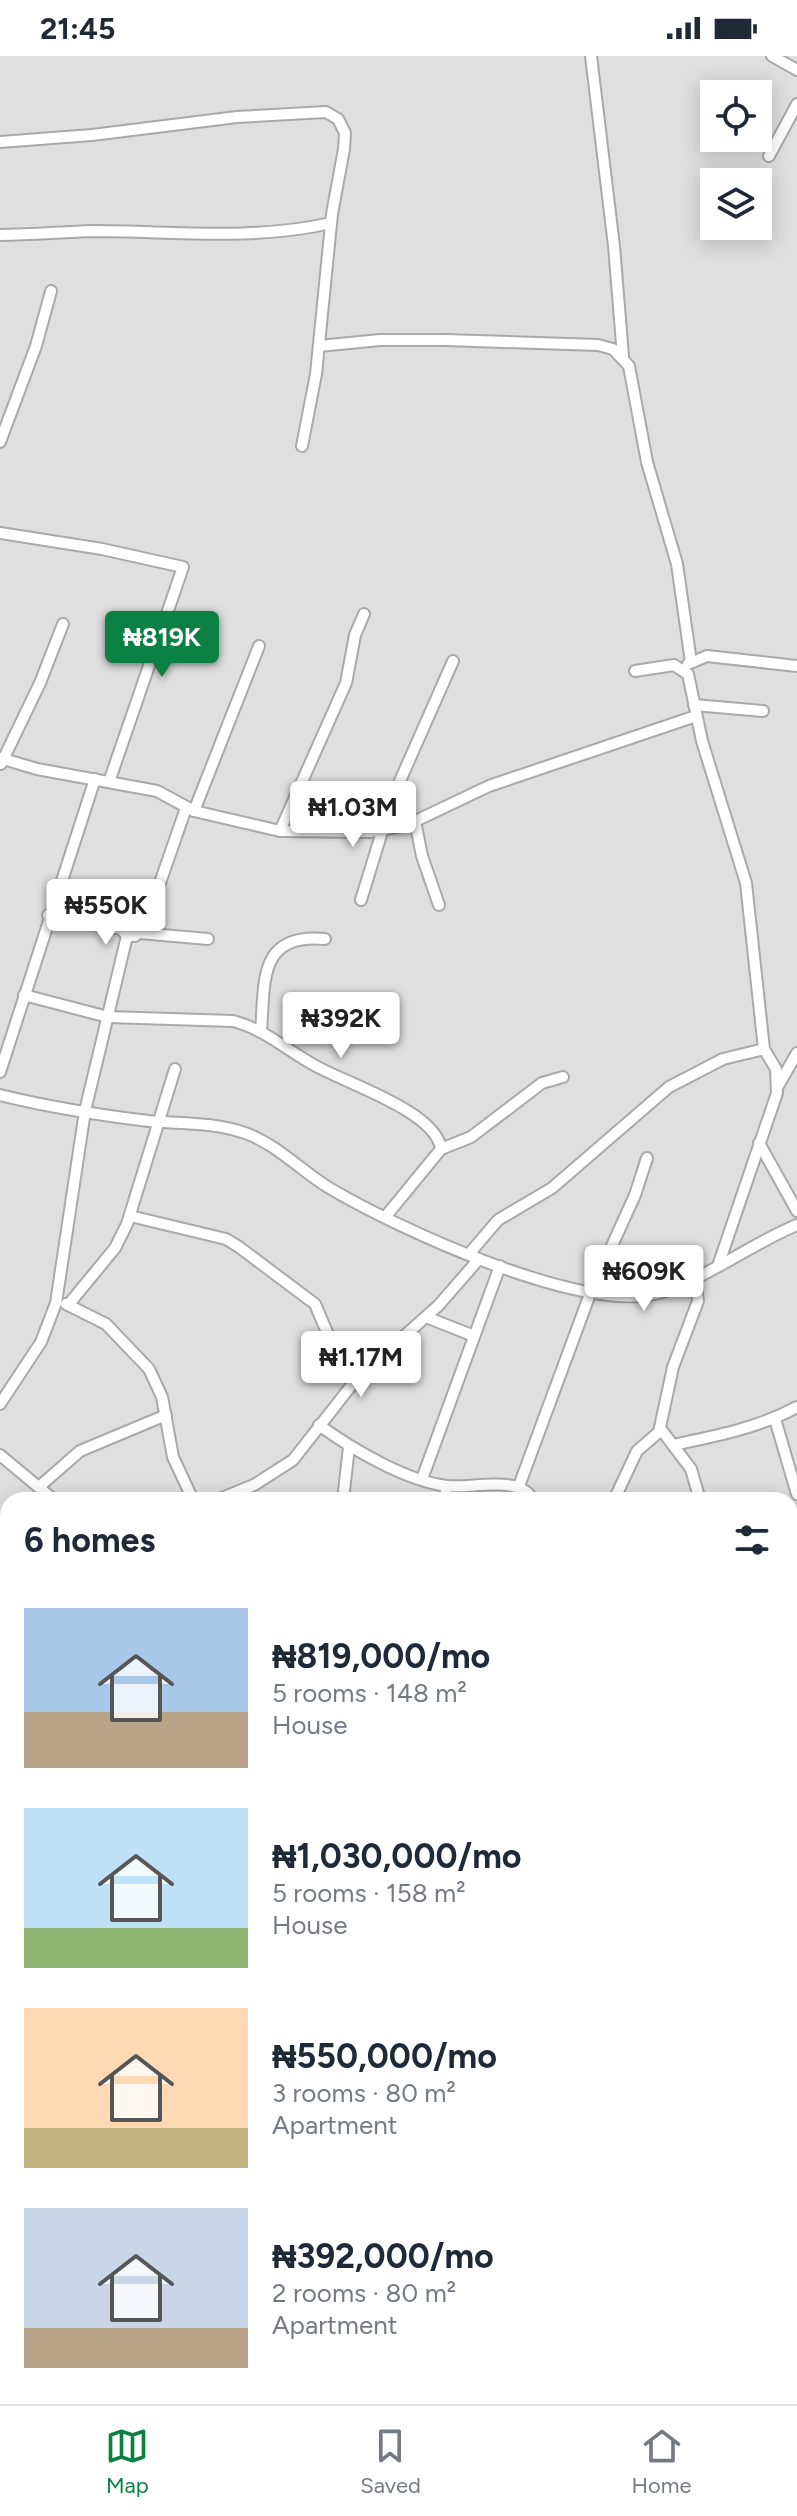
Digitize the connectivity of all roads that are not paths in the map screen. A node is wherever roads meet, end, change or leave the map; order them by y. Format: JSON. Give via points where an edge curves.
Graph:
{"nodes":[{"id":1,"x":591,"y":56,"type":"edge"},
{"id":2,"x":772,"y":56,"type":"edge"},
{"id":3,"x":797,"y":70,"type":"edge"},
{"id":4,"x":797,"y":104,"type":"edge"},
{"id":5,"x":0,"y":142,"type":"edge"},
{"id":6,"x":769,"y":156,"type":"dead end"},
{"id":7,"x":331,"y":223,"type":"junction"},
{"id":8,"x":0,"y":235,"type":"edge"},
{"id":9,"x":51,"y":291,"type":"dead end"},
{"id":10,"x":319,"y":346,"type":"junction"},
{"id":11,"x":623,"y":356,"type":"junction"},
{"id":12,"x":0,"y":442,"type":"edge"},
{"id":13,"x":302,"y":446,"type":"dead end"},
{"id":14,"x":0,"y":533,"type":"edge"},
{"id":15,"x":364,"y":614,"type":"dead end"},
{"id":16,"x":63,"y":624,"type":"dead end"},
{"id":17,"x":259,"y":646,"type":"dead end"},
{"id":18,"x":453,"y":661,"type":"dead end"},
{"id":19,"x":688,"y":665,"type":"junction"},
{"id":20,"x":797,"y":666,"type":"edge"},
{"id":21,"x":635,"y":671,"type":"dead end"},
{"id":22,"x":695,"y":710,"type":"junction"},
{"id":23,"x":763,"y":711,"type":"dead end"},
{"id":24,"x":1,"y":761,"type":"edge"},
{"id":25,"x":95,"y":779,"type":"junction"},
{"id":26,"x":109,"y":782,"type":"junction"},
{"id":27,"x":190,"y":809,"type":"junction"},
{"id":28,"x":415,"y":821,"type":"junction"},
{"id":29,"x":385,"y":830,"type":"junction"},
{"id":30,"x":280,"y":831,"type":"junction"},
{"id":31,"x":361,"y":900,"type":"dead end"},
{"id":32,"x":439,"y":905,"type":"dead end"},
{"id":33,"x":48,"y":915,"type":"junction"},
{"id":34,"x":140,"y":933,"type":"junction"},
{"id":35,"x":127,"y":936,"type":"junction"},
{"id":36,"x":208,"y":939,"type":"dead end"},
{"id":37,"x":325,"y":939,"type":"dead end"},
{"id":38,"x":24,"y":995,"type":"junction"},
{"id":39,"x":108,"y":1017,"type":"junction"},
{"id":40,"x":261,"y":1031,"type":"junction"},
{"id":41,"x":764,"y":1049,"type":"junction"},
{"id":42,"x":797,"y":1053,"type":"edge"},
{"id":43,"x":175,"y":1069,"type":"dead end"},
{"id":44,"x":0,"y":1072,"type":"edge"},
{"id":45,"x":563,"y":1077,"type":"dead end"},
{"id":46,"x":778,"y":1086,"type":"junction"},
{"id":47,"x":0,"y":1095,"type":"edge"},
{"id":48,"x":85,"y":1111,"type":"junction"},
{"id":49,"x":157,"y":1121,"type":"junction"},
{"id":50,"x":759,"y":1143,"type":"junction"},
{"id":51,"x":441,"y":1149,"type":"junction"},
{"id":52,"x":647,"y":1158,"type":"dead end"},
{"id":53,"x":797,"y":1211,"type":"edge"},
{"id":54,"x":130,"y":1216,"type":"junction"},
{"id":55,"x":386,"y":1216,"type":"junction"},
{"id":56,"x":797,"y":1225,"type":"edge"},
{"id":57,"x":474,"y":1256,"type":"junction"},
{"id":58,"x":719,"y":1263,"type":"junction"},
{"id":59,"x":500,"y":1266,"type":"junction"},
{"id":60,"x":695,"y":1277,"type":"junction"},
{"id":61,"x":590,"y":1294,"type":"junction"},
{"id":62,"x":56,"y":1303,"type":"junction"},
{"id":63,"x":69,"y":1304,"type":"junction"},
{"id":64,"x":426,"y":1317,"type":"junction"},
{"id":65,"x":474,"y":1336,"type":"junction"},
{"id":66,"x":358,"y":1377,"type":"junction"},
{"id":67,"x":0,"y":1404,"type":"edge"},
{"id":68,"x":797,"y":1407,"type":"edge"},
{"id":69,"x":166,"y":1415,"type":"junction"},
{"id":70,"x":775,"y":1419,"type":"junction"},
{"id":71,"x":319,"y":1425,"type":"junction"},
{"id":72,"x":660,"y":1428,"type":"junction"},
{"id":73,"x":673,"y":1445,"type":"junction"},
{"id":74,"x":349,"y":1447,"type":"junction"},
{"id":75,"x":0,"y":1455,"type":"edge"},
{"id":76,"x":422,"y":1479,"type":"junction"},
{"id":77,"x":40,"y":1486,"type":"junction"},
{"id":78,"x":447,"y":1486,"type":"junction"},
{"id":79,"x":519,"y":1486,"type":"junction"},
{"id":80,"x":46,"y":1492,"type":"edge"},
{"id":81,"x":189,"y":1492,"type":"edge"},
{"id":82,"x":234,"y":1492,"type":"edge"},
{"id":83,"x":344,"y":1492,"type":"edge"},
{"id":84,"x":446,"y":1492,"type":"edge"},
{"id":85,"x":525,"y":1492,"type":"edge"},
{"id":86,"x":618,"y":1492,"type":"edge"},
{"id":87,"x":698,"y":1492,"type":"edge"},
{"id":88,"x":796,"y":1492,"type":"edge"}],
"edges":[{"from":1,"to":11,"type":"street"},
{"from":2,"to":3,"type":"street"},
{"from":4,"to":6,"type":"street"},
{"from":5,"to":7,"type":"street","via":[[326,112],[338,119],[345,133]]},
{"from":7,"to":8,"type":"street","via":[[232,235]]},
{"from":7,"to":10,"type":"street"},
{"from":9,"to":12,"type":"street"},
{"from":10,"to":11,"type":"street","via":[[419,340],[598,345]]},
{"from":10,"to":13,"type":"street"},
{"from":11,"to":19,"type":"street","via":[[677,564]]},
{"from":14,"to":26,"type":"street","via":[[183,567]]},
{"from":15,"to":30,"type":"street","via":[[346,683]]},
{"from":16,"to":24,"type":"street"},
{"from":17,"to":27,"type":"street"},
{"from":18,"to":29,"type":"street","via":[[392,799]]},
{"from":19,"to":20,"type":"street","via":[[707,656]]},
{"from":19,"to":21,"type":"street"},
{"from":19,"to":22,"type":"street"},
{"from":22,"to":23,"type":"street"},
{"from":22,"to":28,"type":"street","via":[[489,786]]},
{"from":22,"to":41,"type":"street","via":[[746,883]]},
{"from":24,"to":25,"type":"street"},
{"from":25,"to":26,"type":"street"},
{"from":25,"to":33,"type":"street"},
{"from":26,"to":27,"type":"street","via":[[157,791]]},
{"from":27,"to":30,"type":"street"},
{"from":27,"to":34,"type":"street"},
{"from":28,"to":29,"type":"street"},
{"from":28,"to":32,"type":"street"},
{"from":29,"to":30,"type":"street"},
{"from":29,"to":31,"type":"street"},
{"from":33,"to":35,"type":"street","via":[[121,929]]},
{"from":33,"to":38,"type":"street"},
{"from":34,"to":35,"type":"street"},
{"from":34,"to":36,"type":"street"},
{"from":35,"to":39,"type":"street"},
{"from":37,"to":40,"type":"street","via":[[304,937],[275,952],[267,969]]},
{"from":38,"to":39,"type":"street"},
{"from":38,"to":44,"type":"street"},
{"from":39,"to":40,"type":"street","via":[[233,1021]]},
{"from":39,"to":48,"type":"street"},
{"from":40,"to":51,"type":"street","via":[[314,1065],[388,1099],[427,1128]]},
{"from":41,"to":46,"type":"street","via":[[776,1069]]},
{"from":41,"to":57,"type":"street","via":[[723,1059],[658,1095],[552,1188],[498,1220]]},
{"from":42,"to":46,"type":"street"},
{"from":43,"to":49,"type":"street"},
{"from":45,"to":51,"type":"street","via":[[542,1083],[471,1137]]},
{"from":46,"to":50,"type":"street"},
{"from":47,"to":48,"type":"street"},
{"from":48,"to":49,"type":"street"},
{"from":48,"to":62,"type":"street"},
{"from":49,"to":54,"type":"street"},
{"from":49,"to":55,"type":"street","via":[[210,1124],[249,1134],[331,1189]]},
{"from":50,"to":53,"type":"street"},
{"from":50,"to":58,"type":"street"},
{"from":51,"to":55,"type":"street"},
{"from":52,"to":61,"type":"street"},
{"from":54,"to":63,"type":"street","via":[[115,1248]]},
{"from":54,"to":66,"type":"street","via":[[226,1239],[239,1247],[315,1304],[335,1351]]},
{"from":55,"to":57,"type":"street"},
{"from":56,"to":58,"type":"street"},
{"from":57,"to":59,"type":"street"},
{"from":57,"to":64,"type":"street"},
{"from":58,"to":60,"type":"street"},
{"from":59,"to":61,"type":"street"},
{"from":59,"to":65,"type":"street"},
{"from":60,"to":61,"type":"street","via":[[643,1296]]},
{"from":60,"to":72,"type":"street","via":[[698,1301],[673,1367]]},
{"from":61,"to":79,"type":"street"},
{"from":62,"to":63,"type":"street"},
{"from":62,"to":67,"type":"street","via":[[41,1342]]},
{"from":63,"to":69,"type":"street","via":[[106,1324],[133,1348],[149,1369]]},
{"from":64,"to":65,"type":"street"},
{"from":64,"to":66,"type":"street"},
{"from":65,"to":76,"type":"street"},
{"from":66,"to":71,"type":"street"},
{"from":68,"to":70,"type":"street"},
{"from":69,"to":77,"type":"street","via":[[80,1451]]},
{"from":69,"to":81,"type":"street","via":[[173,1457]]},
{"from":70,"to":73,"type":"street"},
{"from":70,"to":88,"type":"street"},
{"from":71,"to":74,"type":"street"},
{"from":71,"to":82,"type":"street","via":[[293,1460]]},
{"from":72,"to":73,"type":"street"},
{"from":72,"to":86,"type":"street","via":[[637,1451]]},
{"from":73,"to":87,"type":"street","via":[[691,1469]]},
{"from":74,"to":76,"type":"street"},
{"from":74,"to":83,"type":"street"},
{"from":75,"to":77,"type":"street"},
{"from":76,"to":78,"type":"street"},
{"from":77,"to":80,"type":"street"},
{"from":78,"to":79,"type":"street"},
{"from":78,"to":84,"type":"street"},
{"from":79,"to":85,"type":"street"}]}
